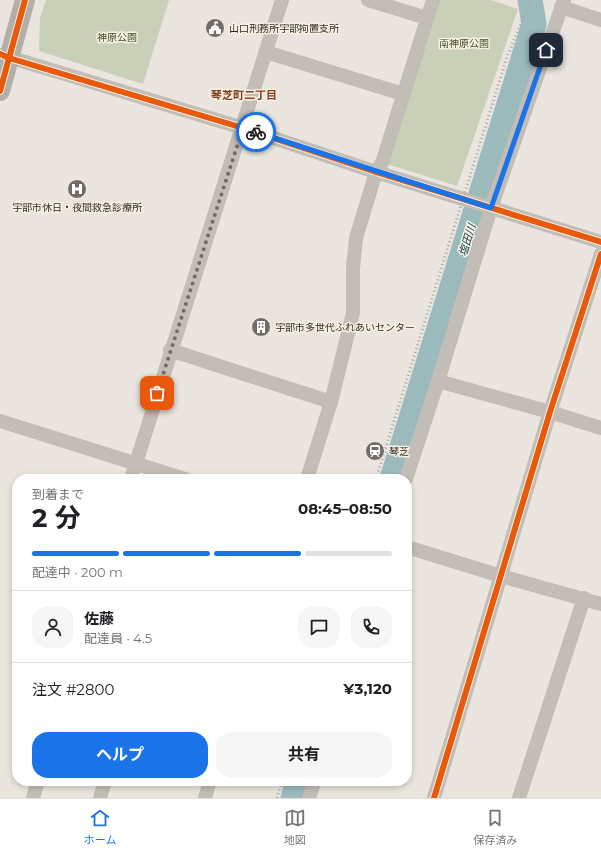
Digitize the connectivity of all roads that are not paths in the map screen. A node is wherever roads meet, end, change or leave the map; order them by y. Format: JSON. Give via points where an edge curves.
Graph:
{"nodes":[{"id":1,"x":25,"y":0,"type":"edge"},
{"id":2,"x":282,"y":0,"type":"edge"},
{"id":3,"x":368,"y":0,"type":"edge"},
{"id":4,"x":433,"y":0,"type":"edge"},
{"id":5,"x":563,"y":3,"type":"edge"},
{"id":6,"x":427,"y":18,"type":"junction"},
{"id":7,"x":601,"y":20,"type":"edge"},
{"id":8,"x":266,"y":52,"type":"junction"},
{"id":9,"x":4,"y":56,"type":"edge"},
{"id":10,"x":0,"y":90,"type":"edge"},
{"id":11,"x":403,"y":94,"type":"junction"},
{"id":12,"x":243,"y":128,"type":"junction"},
{"id":13,"x":376,"y":172,"type":"junction"},
{"id":14,"x":488,"y":207,"type":"junction"},
{"id":15,"x":601,"y":242,"type":"edge"},
{"id":16,"x":601,"y":254,"type":"edge"},
{"id":17,"x":170,"y":350,"type":"junction"},
{"id":18,"x":438,"y":381,"type":"junction"},
{"id":19,"x":331,"y":402,"type":"junction"},
{"id":20,"x":550,"y":412,"type":"junction"},
{"id":21,"x":0,"y":422,"type":"edge"},
{"id":22,"x":601,"y":428,"type":"edge"},
{"id":23,"x":136,"y":463,"type":"junction"},
{"id":24,"x":133,"y":474,"type":"edge"},
{"id":25,"x":170,"y":474,"type":"edge"},
{"id":26,"x":309,"y":474,"type":"edge"},
{"id":27,"x":408,"y":474,"type":"edge"},
{"id":28,"x":412,"y":549,"type":"edge"},
{"id":29,"x":501,"y":576,"type":"junction"},
{"id":30,"x":584,"y":598,"type":"junction"},
{"id":31,"x":601,"y":604,"type":"edge"},
{"id":32,"x":37,"y":786,"type":"edge"},
{"id":33,"x":104,"y":786,"type":"edge"},
{"id":34,"x":209,"y":786,"type":"edge"},
{"id":35,"x":314,"y":786,"type":"edge"},
{"id":36,"x":312,"y":797,"type":"edge"},
{"id":37,"x":33,"y":798,"type":"edge"},
{"id":38,"x":100,"y":798,"type":"edge"},
{"id":39,"x":205,"y":798,"type":"edge"},
{"id":40,"x":434,"y":798,"type":"edge"},
{"id":41,"x":518,"y":798,"type":"edge"}],
"edges":[{"from":1,"to":9,"type":"main road"},
{"from":2,"to":8,"type":"street"},
{"from":3,"to":6,"type":"street"},
{"from":4,"to":6,"type":"street"},
{"from":5,"to":7,"type":"street"},
{"from":5,"to":14,"type":"street"},
{"from":6,"to":11,"type":"street"},
{"from":8,"to":11,"type":"street"},
{"from":8,"to":12,"type":"street"},
{"from":9,"to":10,"type":"main road"},
{"from":9,"to":12,"type":"street"},
{"from":11,"to":13,"type":"street","via":[[382,163]]},
{"from":12,"to":13,"type":"street"},
{"from":12,"to":17,"type":"street"},
{"from":13,"to":14,"type":"street"},
{"from":13,"to":19,"type":"street","via":[[356,238],[353,314]]},
{"from":14,"to":15,"type":"street"},
{"from":14,"to":18,"type":"street"},
{"from":16,"to":20,"type":"street"},
{"from":17,"to":19,"type":"street"},
{"from":17,"to":23,"type":"street"},
{"from":18,"to":20,"type":"street"},
{"from":18,"to":27,"type":"street"},
{"from":19,"to":26,"type":"street"},
{"from":20,"to":22,"type":"street"},
{"from":20,"to":29,"type":"street"},
{"from":21,"to":23,"type":"street"},
{"from":23,"to":24,"type":"street"},
{"from":23,"to":25,"type":"street"},
{"from":28,"to":29,"type":"street"},
{"from":29,"to":30,"type":"street"},
{"from":29,"to":40,"type":"street"},
{"from":30,"to":31,"type":"street"},
{"from":30,"to":41,"type":"street"},
{"from":32,"to":37,"type":"street"},
{"from":33,"to":38,"type":"street"},
{"from":34,"to":39,"type":"street"},
{"from":35,"to":36,"type":"street"}]}
